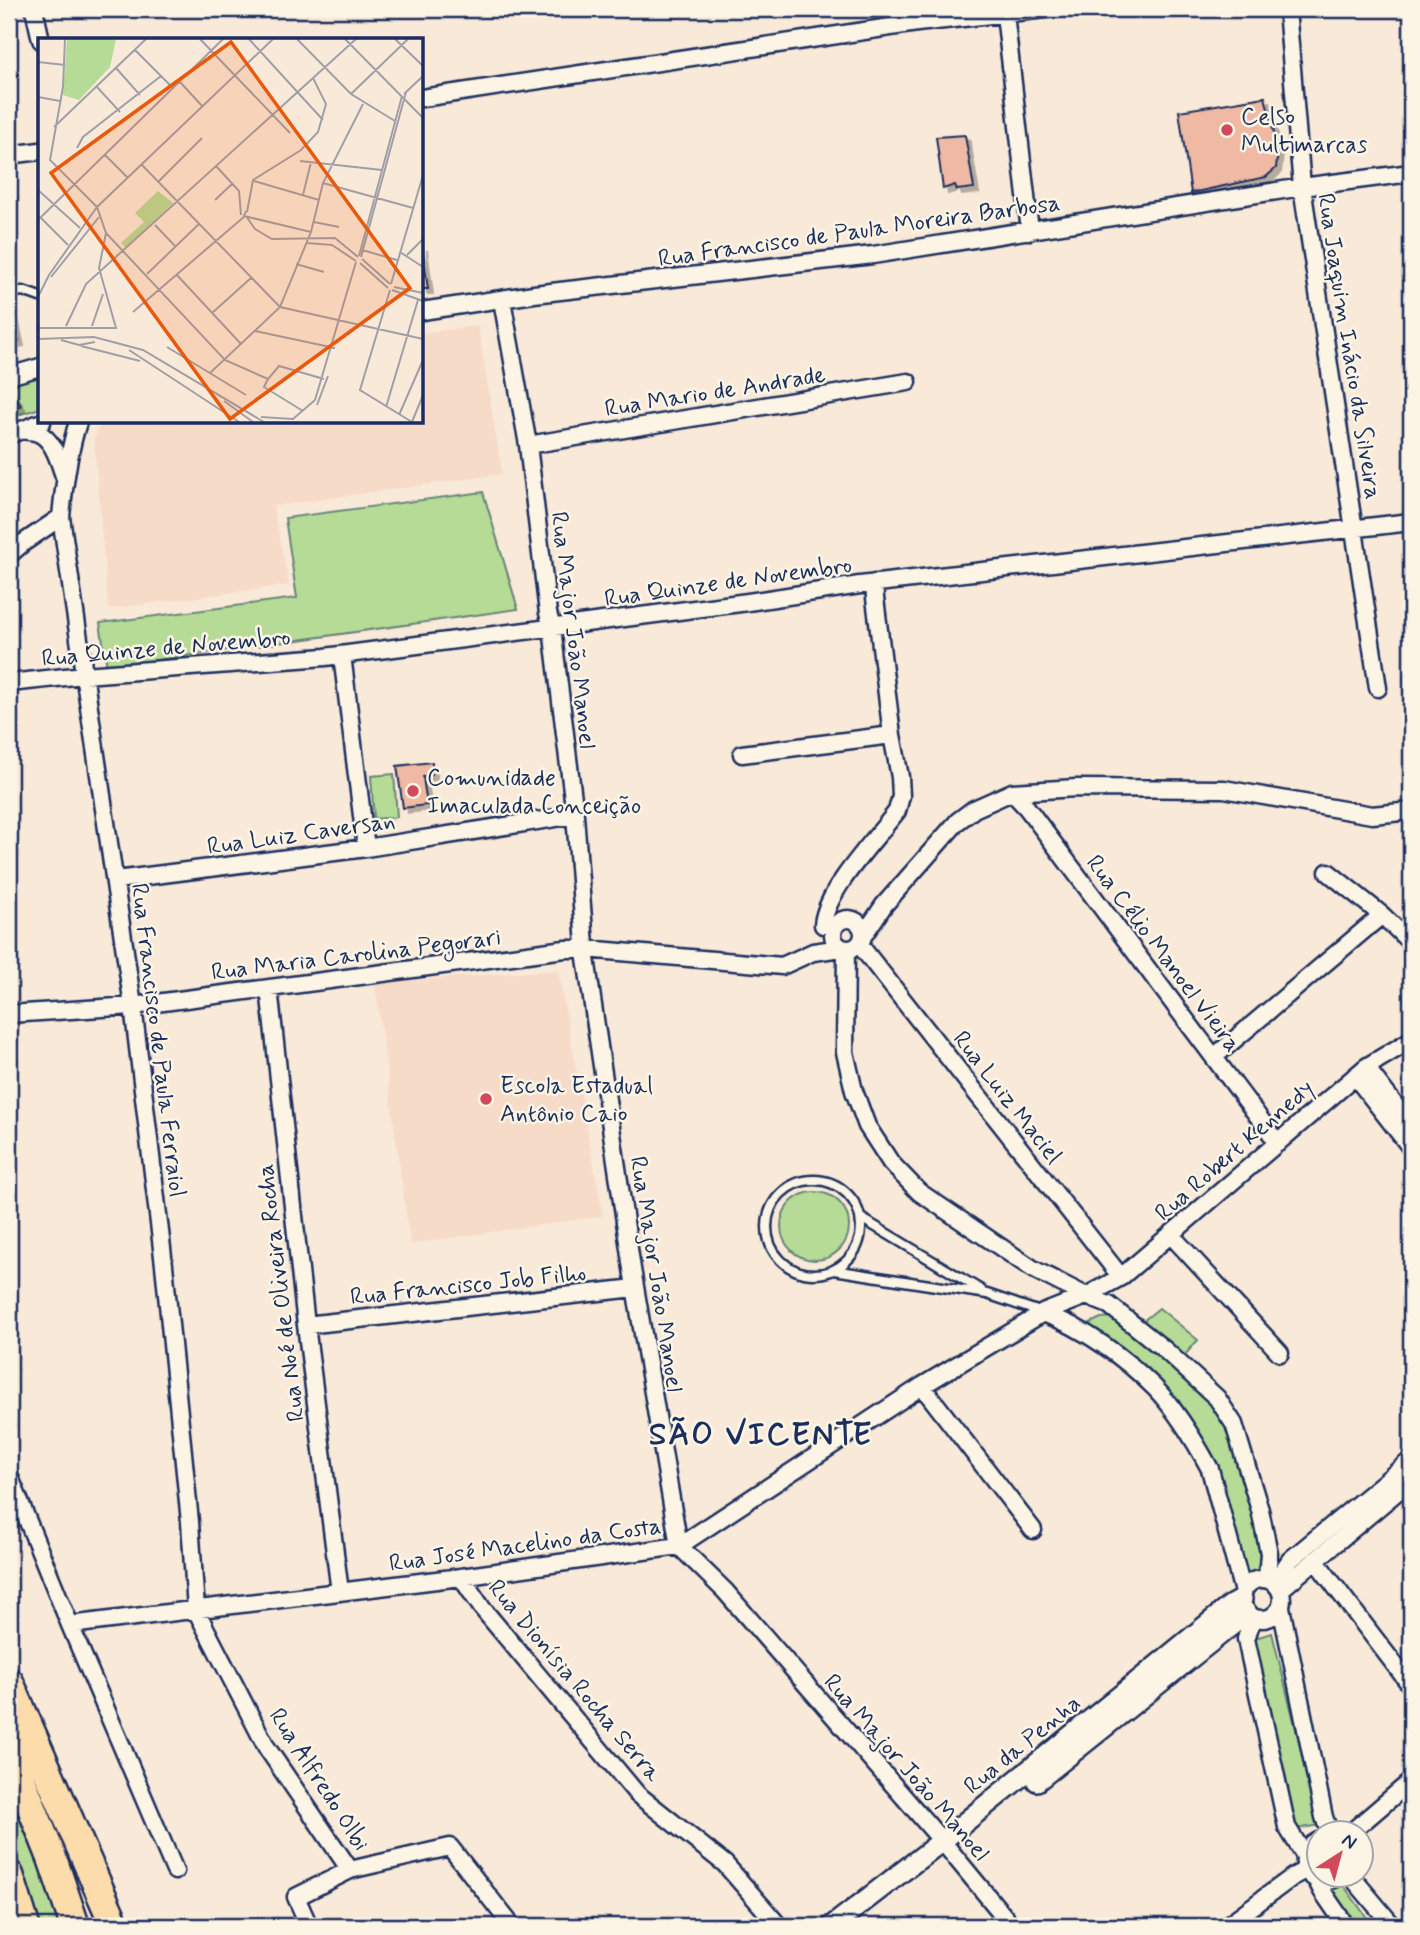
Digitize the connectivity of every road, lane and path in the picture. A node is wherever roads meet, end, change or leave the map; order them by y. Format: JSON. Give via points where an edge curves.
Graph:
{"nodes":[{"id":1,"x":34,"y":9,"type":"edge"},
{"id":2,"x":1045,"y":9,"type":"edge"},
{"id":3,"x":1287,"y":9,"type":"edge"},
{"id":4,"x":946,"y":14,"type":"edge"},
{"id":5,"x":1005,"y":14,"type":"junction"},
{"id":6,"x":41,"y":38,"type":"edge"},
{"id":7,"x":424,"y":98,"type":"edge"},
{"id":8,"x":38,"y":151,"type":"edge"},
{"id":9,"x":9,"y":155,"type":"edge"},
{"id":10,"x":1411,"y":173,"type":"edge"},
{"id":11,"x":1302,"y":187,"type":"junction"},
{"id":12,"x":1030,"y":231,"type":"junction"},
{"id":13,"x":9,"y":293,"type":"edge"},
{"id":14,"x":38,"y":296,"type":"edge"},
{"id":15,"x":502,"y":300,"type":"junction"},
{"id":16,"x":424,"y":311,"type":"edge"},
{"id":17,"x":38,"y":368,"type":"edge"},
{"id":18,"x":9,"y":376,"type":"edge"},
{"id":19,"x":908,"y":382,"type":"dead end"},
{"id":20,"x":38,"y":424,"type":"edge"},
{"id":21,"x":77,"y":424,"type":"edge"},
{"id":22,"x":15,"y":433,"type":"edge"},
{"id":23,"x":528,"y":445,"type":"junction"},
{"id":24,"x":65,"y":478,"type":"junction"},
{"id":25,"x":61,"y":517,"type":"junction"},
{"id":26,"x":1411,"y":522,"type":"edge"},
{"id":27,"x":1354,"y":528,"type":"junction"},
{"id":28,"x":9,"y":555,"type":"edge"},
{"id":29,"x":874,"y":583,"type":"junction"},
{"id":30,"x":552,"y":628,"type":"junction"},
{"id":31,"x":342,"y":655,"type":"junction"},
{"id":32,"x":84,"y":676,"type":"junction"},
{"id":33,"x":9,"y":683,"type":"edge"},
{"id":34,"x":1378,"y":688,"type":"dead end"},
{"id":35,"x":892,"y":735,"type":"junction"},
{"id":36,"x":742,"y":754,"type":"dead end"},
{"id":37,"x":1012,"y":792,"type":"junction"},
{"id":38,"x":1411,"y":811,"type":"edge"},
{"id":39,"x":575,"y":815,"type":"junction"},
{"id":40,"x":366,"y":848,"type":"junction"},
{"id":41,"x":1328,"y":872,"type":"dead end"},
{"id":42,"x":116,"y":880,"type":"junction"},
{"id":43,"x":835,"y":890,"type":"junction"},
{"id":44,"x":884,"y":905,"type":"junction"},
{"id":45,"x":1382,"y":915,"type":"junction"},
{"id":46,"x":839,"y":922,"type":"junction"},
{"id":47,"x":1411,"y":943,"type":"edge"},
{"id":48,"x":853,"y":944,"type":"junction"},
{"id":49,"x":586,"y":949,"type":"junction"},
{"id":50,"x":813,"y":952,"type":"junction"},
{"id":51,"x":269,"y":988,"type":"junction"},
{"id":52,"x":134,"y":1006,"type":"junction"},
{"id":53,"x":9,"y":1014,"type":"edge"},
{"id":54,"x":1411,"y":1040,"type":"edge"},
{"id":55,"x":1214,"y":1057,"type":"junction"},
{"id":56,"x":1360,"y":1071,"type":"junction"},
{"id":57,"x":1411,"y":1126,"type":"edge"},
{"id":58,"x":1278,"y":1143,"type":"junction"},
{"id":59,"x":1411,"y":1148,"type":"edge"},
{"id":60,"x":861,"y":1218,"type":"junction"},
{"id":61,"x":1171,"y":1235,"type":"junction"},
{"id":62,"x":834,"y":1270,"type":"junction"},
{"id":63,"x":1121,"y":1277,"type":"junction"},
{"id":64,"x":635,"y":1288,"type":"junction"},
{"id":65,"x":987,"y":1294,"type":"junction"},
{"id":66,"x":1086,"y":1296,"type":"junction"},
{"id":67,"x":1043,"y":1313,"type":"junction"},
{"id":68,"x":306,"y":1325,"type":"junction"},
{"id":69,"x":1280,"y":1353,"type":"dead end"},
{"id":70,"x":922,"y":1386,"type":"junction"},
{"id":71,"x":1411,"y":1460,"type":"edge"},
{"id":72,"x":9,"y":1475,"type":"edge"},
{"id":73,"x":1411,"y":1480,"type":"edge"},
{"id":74,"x":1034,"y":1530,"type":"dead end"},
{"id":75,"x":679,"y":1546,"type":"junction"},
{"id":76,"x":1315,"y":1560,"type":"junction"},
{"id":77,"x":461,"y":1577,"type":"junction"},
{"id":78,"x":1274,"y":1584,"type":"junction"},
{"id":79,"x":340,"y":1592,"type":"junction"},
{"id":80,"x":1246,"y":1605,"type":"junction"},
{"id":81,"x":1281,"y":1607,"type":"junction"},
{"id":82,"x":196,"y":1610,"type":"junction"},
{"id":83,"x":70,"y":1625,"type":"junction"},
{"id":84,"x":9,"y":1682,"type":"edge"},
{"id":85,"x":1411,"y":1686,"type":"edge"},
{"id":86,"x":9,"y":1750,"type":"edge"},
{"id":87,"x":1411,"y":1781,"type":"edge"},
{"id":88,"x":1325,"y":1820,"type":"edge"},
{"id":89,"x":1364,"y":1820,"type":"edge"},
{"id":90,"x":946,"y":1846,"type":"junction"},
{"id":91,"x":1304,"y":1859,"type":"edge"},
{"id":92,"x":350,"y":1870,"type":"junction"},
{"id":93,"x":176,"y":1871,"type":"dead end"},
{"id":94,"x":1304,"y":1871,"type":"edge"},
{"id":95,"x":9,"y":1875,"type":"edge"},
{"id":96,"x":1321,"y":1890,"type":"edge"},
{"id":97,"x":1363,"y":1890,"type":"edge"},
{"id":98,"x":25,"y":1926,"type":"edge"},
{"id":99,"x":75,"y":1926,"type":"edge"},
{"id":100,"x":115,"y":1926,"type":"edge"},
{"id":101,"x":309,"y":1926,"type":"edge"},
{"id":102,"x":512,"y":1926,"type":"edge"},
{"id":103,"x":779,"y":1926,"type":"edge"},
{"id":104,"x":832,"y":1926,"type":"edge"},
{"id":105,"x":852,"y":1926,"type":"edge"},
{"id":106,"x":1012,"y":1926,"type":"edge"},
{"id":107,"x":1226,"y":1926,"type":"edge"},
{"id":108,"x":1346,"y":1926,"type":"edge"},
{"id":109,"x":1393,"y":1926,"type":"edge"}],
"edges":[{"from":1,"to":6,"type":"street"},
{"from":2,"to":5,"type":"street"},
{"from":3,"to":11,"type":"street","name":"Rua Joaquim Inácio da Silveira"},
{"from":4,"to":5,"type":"street"},
{"from":4,"to":7,"type":"street"},
{"from":5,"to":12,"type":"street"},
{"from":8,"to":9,"type":"street"},
{"from":10,"to":11,"type":"street","name":"Rua Francisco de Paula Moreira Barbosa"},
{"from":11,"to":12,"type":"street","name":"Rua Francisco de Paula Moreira Barbosa"},
{"from":11,"to":27,"type":"street","name":"Rua Joaquim Inácio da Silveira"},
{"from":12,"to":15,"type":"street","name":"Rua Francisco de Paula Moreira Barbosa"},
{"from":13,"to":14,"type":"lane","via":[[23,291]]},
{"from":15,"to":16,"type":"street","name":"Rua Francisco de Paula Moreira Barbosa"},
{"from":15,"to":23,"type":"street","name":"Rua Major João Manoel"},
{"from":17,"to":18,"type":"street"},
{"from":19,"to":23,"type":"street","name":"Rua Mario de Andrade"},
{"from":20,"to":22,"type":"street"},
{"from":21,"to":24,"type":"street","name":"Rua Francisco de Paula Ferraiol"},
{"from":22,"to":24,"type":"street","via":[[38,433],[44,438],[57,455]]},
{"from":23,"to":30,"type":"street","name":"Rua Major João Manoel"},
{"from":24,"to":25,"type":"street","name":"Rua Francisco de Paula Ferraiol"},
{"from":25,"to":28,"type":"street"},
{"from":25,"to":32,"type":"street","name":"Rua Francisco de Paula Ferraiol"},
{"from":26,"to":27,"type":"street","name":"Rua Quinze de Novembro"},
{"from":27,"to":29,"type":"street","name":"Rua Quinze de Novembro"},
{"from":27,"to":34,"type":"street","name":"Rua Joaquim Inácio da Silveira"},
{"from":29,"to":30,"type":"street","name":"Rua Quinze de Novembro"},
{"from":29,"to":35,"type":"street"},
{"from":30,"to":31,"type":"street","name":"Rua Quinze de Novembro"},
{"from":30,"to":39,"type":"street","name":"Rua Major João Manoel"},
{"from":31,"to":32,"type":"street","name":"Rua Quinze de Novembro"},
{"from":31,"to":40,"type":"street"},
{"from":32,"to":33,"type":"street","name":"Rua Quinze de Novembro"},
{"from":32,"to":42,"type":"street","name":"Rua Francisco de Paula Ferraiol"},
{"from":35,"to":36,"type":"street"},
{"from":35,"to":43,"type":"street","via":[[901,796],[897,811]]},
{"from":37,"to":38,"type":"street","via":[[1224,789],[1372,815]]},
{"from":37,"to":44,"type":"street","via":[[974,808],[958,821]]},
{"from":37,"to":55,"type":"street","name":"Rua Célio Manoel Vieira"},
{"from":39,"to":40,"type":"street","name":"Rua Luiz Caversan"},
{"from":39,"to":49,"type":"street","name":"Rua Major João Manoel"},
{"from":40,"to":42,"type":"street","name":"Rua Luiz Caversan"},
{"from":41,"to":45,"type":"street"},
{"from":42,"to":52,"type":"street","name":"Rua Francisco de Paula Ferraiol"},
{"from":43,"to":46,"type":"street"},
{"from":43,"to":46,"type":"street","via":[[824,913]]},
{"from":44,"to":46,"type":"street"},
{"from":44,"to":48,"type":"street"},
{"from":45,"to":47,"type":"street"},
{"from":45,"to":55,"type":"street"},
{"from":46,"to":48,"type":"street","via":[[835,940]]},
{"from":46,"to":48,"type":"street","name":"Rua Luiz Maciel","via":[[861,926]]},
{"from":46,"to":50,"type":"street","via":[[816,937]]},
{"from":48,"to":50,"type":"street","name":"Rua Maria Carolina Pegorari"},
{"from":48,"to":63,"type":"street","name":"Rua Luiz Maciel"},
{"from":48,"to":66,"type":"street","via":[[845,1052],[867,1126],[891,1164],[919,1192],[1033,1269]]},
{"from":49,"to":50,"type":"street","name":"Rua Maria Carolina Pegorari","via":[[782,966]]},
{"from":49,"to":51,"type":"street","name":"Rua Maria Carolina Pegorari"},
{"from":49,"to":64,"type":"street","name":"Rua Major João Manoel"},
{"from":51,"to":52,"type":"street","name":"Rua Maria Carolina Pegorari"},
{"from":51,"to":68,"type":"street","name":"Rua Noé de Oliveira Rocha"},
{"from":52,"to":53,"type":"street","name":"Rua Maria Carolina Pegorari"},
{"from":52,"to":82,"type":"street","name":"Rua Francisco de Paula Ferraiol"},
{"from":54,"to":56,"type":"street","name":"Rua Robert Kennedy"},
{"from":55,"to":58,"type":"street","name":"Rua Célio Manoel Vieira"},
{"from":56,"to":57,"type":"street"},
{"from":56,"to":58,"type":"street","name":"Rua Robert Kennedy"},
{"from":56,"to":59,"type":"street"},
{"from":58,"to":61,"type":"street","name":"Rua Robert Kennedy"},
{"from":60,"to":62,"type":"lane","via":[[856,1249]]},
{"from":60,"to":62,"type":"lane","via":[[845,1191],[816,1180],[786,1188],[768,1213],[769,1243],[788,1267],[803,1273]]},
{"from":60,"to":65,"type":"lane"},
{"from":61,"to":63,"type":"street","name":"Rua Robert Kennedy"},
{"from":61,"to":69,"type":"street"},
{"from":62,"to":65,"type":"lane"},
{"from":63,"to":66,"type":"street","name":"Rua Robert Kennedy"},
{"from":64,"to":68,"type":"street","name":"Rua Francisco Job Filho"},
{"from":64,"to":75,"type":"street","name":"Rua Major João Manoel"},
{"from":65,"to":67,"type":"lane"},
{"from":66,"to":67,"type":"street","name":"Rua José Macelino da Costa"},
{"from":66,"to":78,"type":"street","via":[[1109,1305],[1165,1350],[1217,1398],[1234,1424],[1260,1510]]},
{"from":67,"to":70,"type":"street","name":"Rua José Macelino da Costa"},
{"from":67,"to":80,"type":"street","via":[[1066,1321],[1127,1364],[1156,1389],[1180,1420],[1210,1469]]},
{"from":68,"to":79,"type":"street","name":"Rua Noé de Oliveira Rocha"},
{"from":70,"to":74,"type":"street"},
{"from":70,"to":75,"type":"street","name":"Rua José Macelino da Costa"},
{"from":71,"to":78,"type":"street","via":[[1290,1560]]},
{"from":72,"to":83,"type":"street"},
{"from":73,"to":76,"type":"street"},
{"from":75,"to":77,"type":"street","name":"Rua José Macelino da Costa"},
{"from":75,"to":90,"type":"street","name":"Rua Major João Manoel","via":[[725,1591]]},
{"from":76,"to":78,"type":"street"},
{"from":76,"to":85,"type":"street"},
{"from":77,"to":79,"type":"street","name":"Rua José Macelino da Costa"},
{"from":77,"to":103,"type":"street","name":"Rua Dionísia Rocha Serra","via":[[637,1794],[725,1864]]},
{"from":78,"to":80,"type":"street","via":[[1252,1581]]},
{"from":78,"to":81,"type":"street","via":[[1283,1598]]},
{"from":79,"to":82,"type":"street","name":"Rua José Macelino da Costa"},
{"from":80,"to":81,"type":"street","via":[[1261,1619]]},
{"from":80,"to":90,"type":"street","name":"Rua da Penha","via":[[1231,1605]]},
{"from":80,"to":91,"type":"street","via":[[1246,1639],[1287,1827]]},
{"from":81,"to":88,"type":"street"},
{"from":82,"to":83,"type":"street","name":"Rua José Macelino da Costa"},
{"from":82,"to":92,"type":"street","name":"Rua Alfredo Olbi","via":[[267,1748]]},
{"from":83,"to":93,"type":"street"},
{"from":84,"to":100,"type":"highway"},
{"from":86,"to":99,"type":"highway"},
{"from":87,"to":89,"type":"street"},
{"from":90,"to":104,"type":"street","name":"Rua da Penha"},
{"from":90,"to":105,"type":"street","name":"Rua da Penha"},
{"from":90,"to":106,"type":"street","name":"Rua Major João Manoel"},
{"from":92,"to":101,"type":"street","via":[[296,1897]]},
{"from":92,"to":102,"type":"street","name":"Rua Alfredo Olbi","via":[[450,1847]]},
{"from":94,"to":107,"type":"street"},
{"from":95,"to":98,"type":"highway"},
{"from":96,"to":108,"type":"street"},
{"from":97,"to":109,"type":"street"}]}
